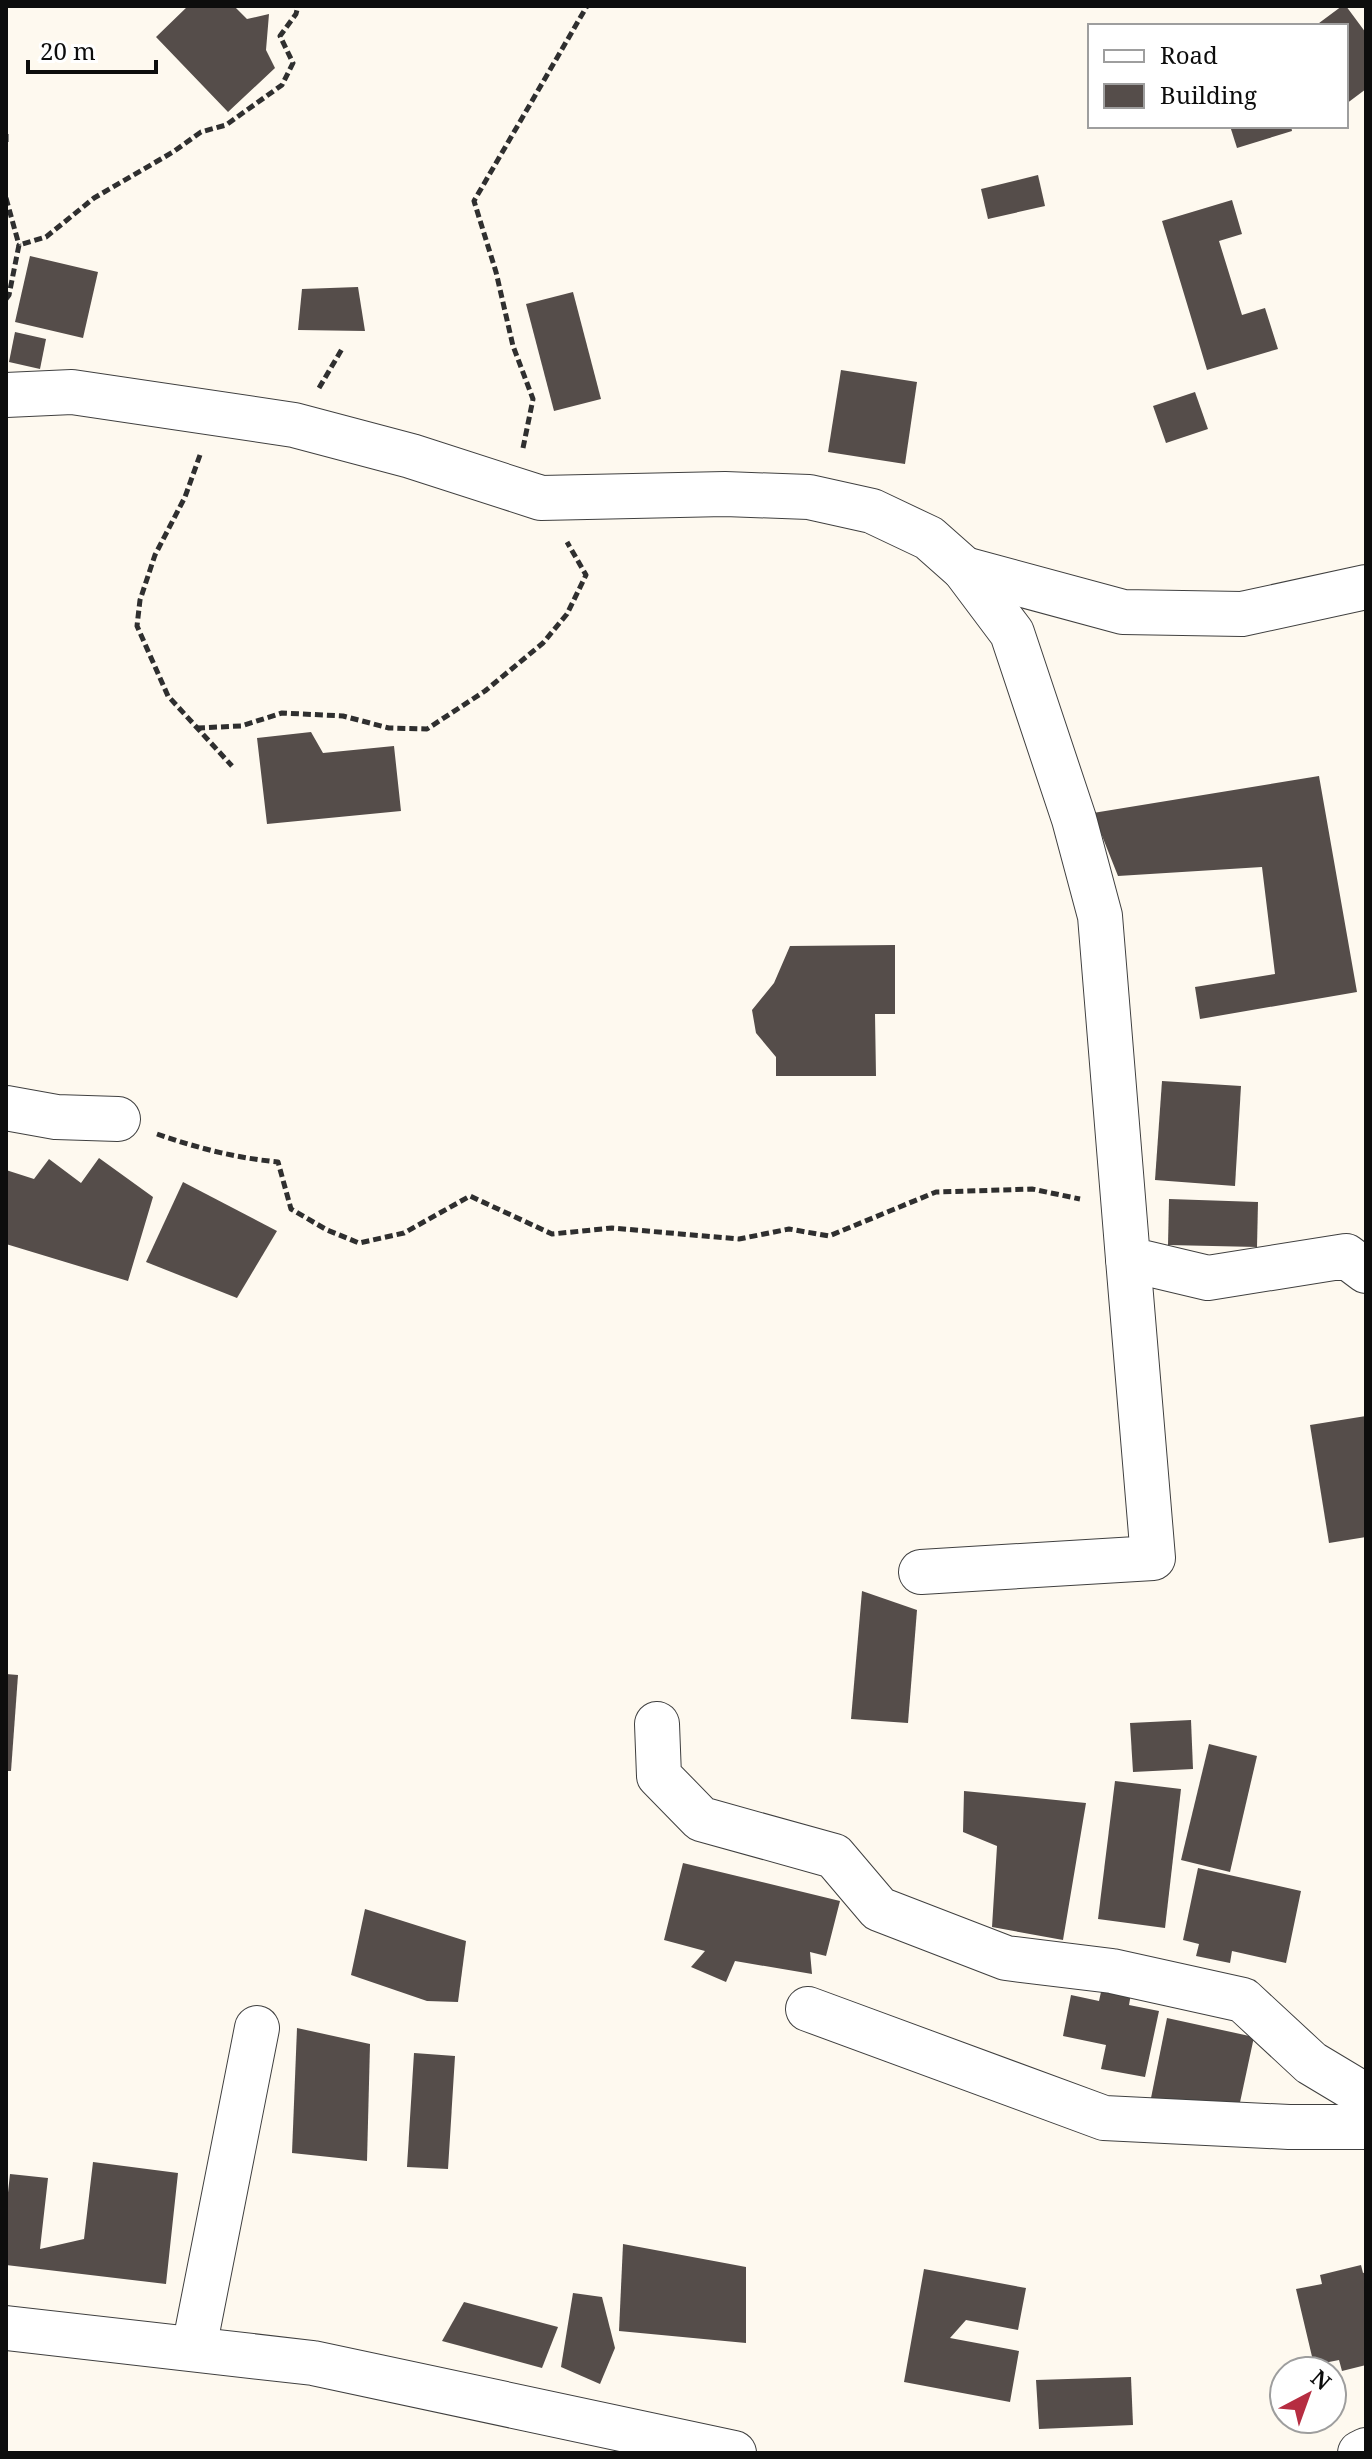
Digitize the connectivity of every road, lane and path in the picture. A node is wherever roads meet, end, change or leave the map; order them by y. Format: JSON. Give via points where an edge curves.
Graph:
{"nodes":[{"id":1,"x":298,"y":6,"type":"edge"},
{"id":2,"x":587,"y":6,"type":"edge"},
{"id":3,"x":6,"y":134,"type":"edge"},
{"id":4,"x":6,"y":146,"type":"edge"},
{"id":5,"x":6,"y":198,"type":"edge"},
{"id":6,"x":19,"y":245,"type":"junction"},
{"id":7,"x":6,"y":299,"type":"edge"},
{"id":8,"x":6,"y":395,"type":"edge"},
{"id":9,"x":216,"y":413,"type":"junction"},
{"id":10,"x":541,"y":498,"type":"junction"},
{"id":11,"x":964,"y":569,"type":"junction"},
{"id":12,"x":1366,"y":587,"type":"edge"},
{"id":13,"x":197,"y":728,"type":"junction"},
{"id":14,"x":232,"y":766,"type":"dead end"},
{"id":15,"x":6,"y":1108,"type":"edge"},
{"id":16,"x":118,"y":1119,"type":"joint"},
{"id":17,"x":1124,"y":1208,"type":"junction"},
{"id":18,"x":1128,"y":1259,"type":"junction"},
{"id":19,"x":1366,"y":1271,"type":"edge"},
{"id":20,"x":921,"y":1572,"type":"dead end"},
{"id":21,"x":657,"y":1724,"type":"dead end"},
{"id":22,"x":808,"y":2009,"type":"dead end"},
{"id":23,"x":257,"y":2028,"type":"dead end"},
{"id":24,"x":1366,"y":2096,"type":"edge"},
{"id":25,"x":1366,"y":2127,"type":"edge"},
{"id":26,"x":6,"y":2328,"type":"edge"},
{"id":27,"x":194,"y":2348,"type":"junction"},
{"id":28,"x":1366,"y":2450,"type":"edge"},
{"id":29,"x":734,"y":2453,"type":"edge"},
{"id":30,"x":1360,"y":2453,"type":"edge"}],
"edges":[{"from":1,"to":6,"type":"path","via":[[280,36],[293,63],[282,85],[226,125],[201,132],[94,198],[46,237]]},
{"from":2,"to":10,"type":"path","via":[[474,201],[513,346],[533,399],[521,457]]},
{"from":3,"to":4,"type":"path"},
{"from":5,"to":6,"type":"path"},
{"from":6,"to":7,"type":"path"},
{"from":8,"to":9,"type":"street","via":[[72,392]]},
{"from":9,"to":10,"type":"street","via":[[294,425]]},
{"from":9,"to":13,"type":"path","via":[[185,497],[155,555],[137,626],[168,696]]},
{"from":10,"to":11,"type":"street","via":[[809,497],[872,511],[929,538]]},
{"from":10,"to":13,"type":"path","via":[[586,575],[567,614],[543,643],[485,691],[427,729],[282,713],[241,726]]},
{"from":11,"to":12,"type":"street","via":[[1123,612],[1242,614]]},
{"from":11,"to":17,"type":"street","via":[[1012,633],[1100,916]]},
{"from":13,"to":14,"type":"path"},
{"from":15,"to":16,"type":"street","via":[[56,1117]]},
{"from":16,"to":17,"type":"path","via":[[188,1145],[278,1162],[291,1209],[359,1243],[404,1233],[470,1196],[552,1234],[612,1228],[739,1239],[789,1229],[829,1236],[936,1192],[1032,1189]]},
{"from":17,"to":18,"type":"street"},
{"from":18,"to":19,"type":"street","via":[[1208,1278],[1346,1256]]},
{"from":18,"to":20,"type":"street","via":[[1153,1558]]},
{"from":21,"to":24,"type":"street","via":[[659,1776],[701,1819],[834,1856],[879,1909],[1006,1958],[1112,1971],[1243,2000],[1311,2063]]},
{"from":22,"to":25,"type":"street","via":[[1104,2118]]},
{"from":23,"to":27,"type":"street"},
{"from":26,"to":27,"type":"street"},
{"from":27,"to":29,"type":"street","via":[[313,2363]]},
{"from":28,"to":30,"type":"street"}]}
